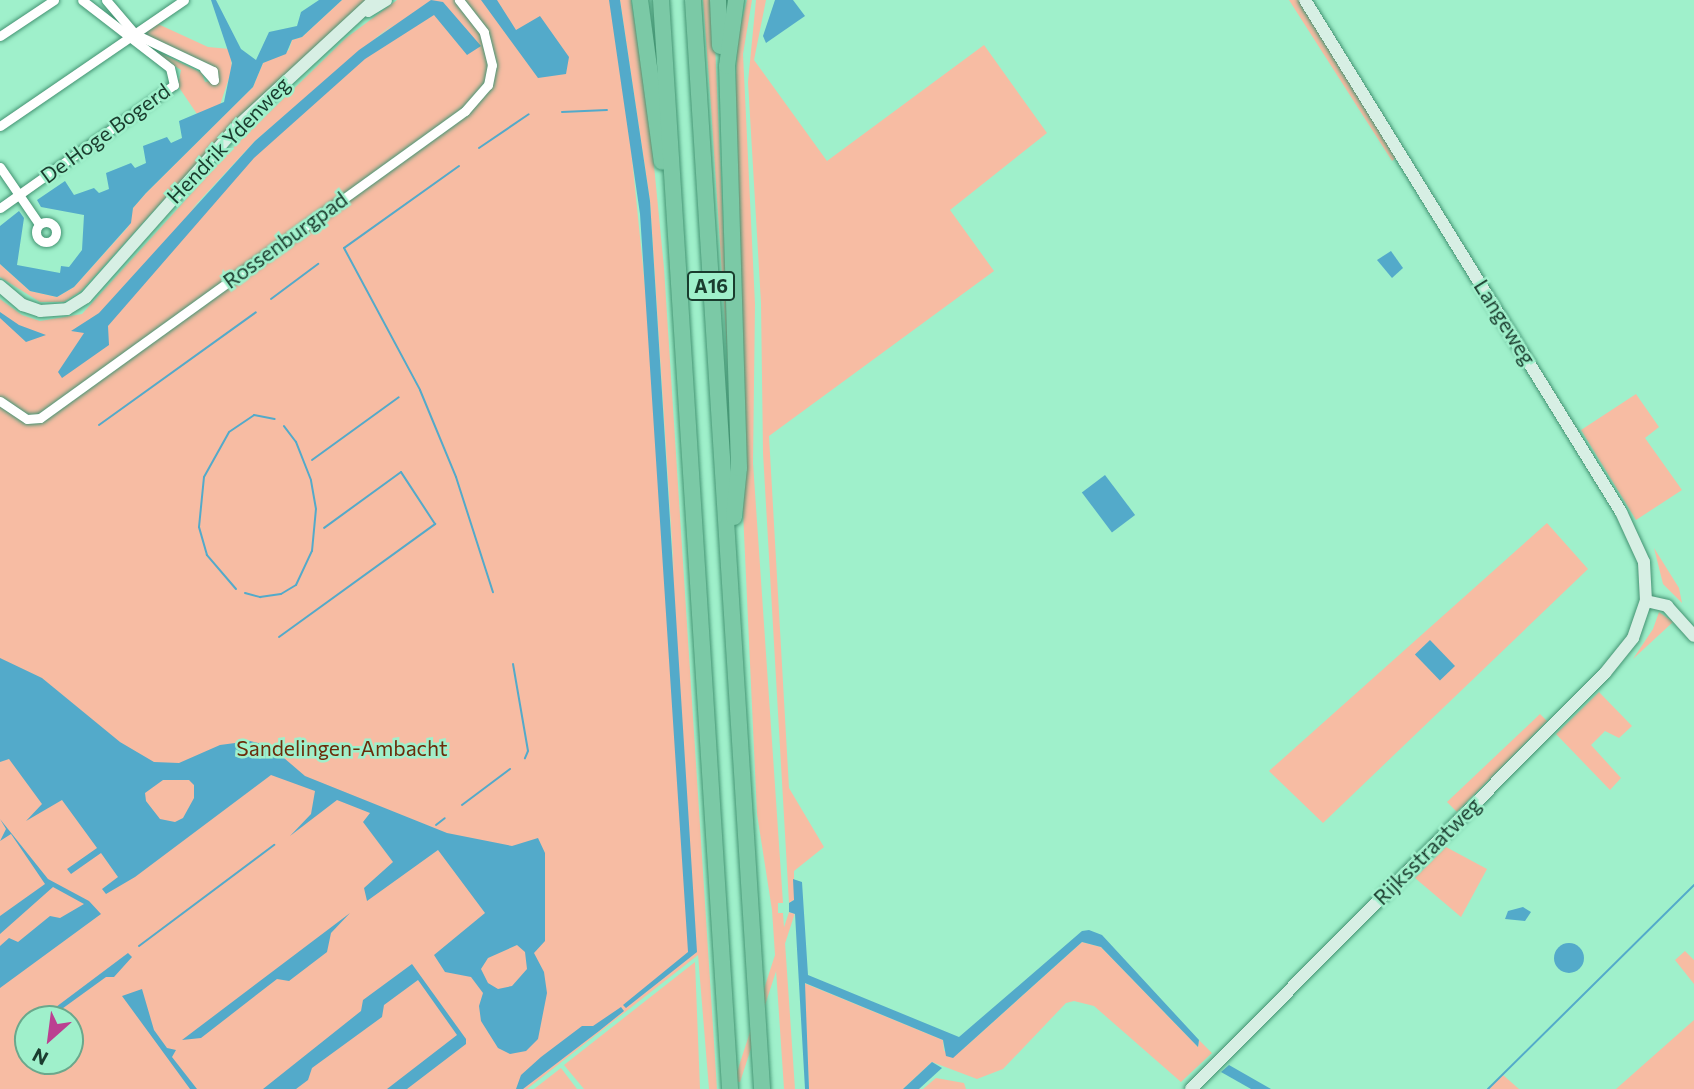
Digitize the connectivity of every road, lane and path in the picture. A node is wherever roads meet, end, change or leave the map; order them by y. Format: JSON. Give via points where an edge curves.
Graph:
{"nodes":[{"id":1,"x":54,"y":0,"type":"edge"},
{"id":2,"x":82,"y":0,"type":"edge"},
{"id":3,"x":106,"y":0,"type":"edge"},
{"id":4,"x":184,"y":0,"type":"edge"},
{"id":5,"x":374,"y":0,"type":"edge"},
{"id":6,"x":386,"y":0,"type":"edge"},
{"id":7,"x":640,"y":0,"type":"edge"},
{"id":8,"x":661,"y":0,"type":"edge"},
{"id":9,"x":693,"y":0,"type":"edge"},
{"id":10,"x":718,"y":0,"type":"edge"},
{"id":11,"x":736,"y":0,"type":"edge"},
{"id":12,"x":1305,"y":0,"type":"edge"},
{"id":13,"x":461,"y":1,"type":"edge"},
{"id":14,"x":365,"y":12,"type":"junction"},
{"id":15,"x":0,"y":36,"type":"edge"},
{"id":16,"x":132,"y":36,"type":"junction"},
{"id":17,"x":204,"y":69,"type":"dead end"},
{"id":18,"x":0,"y":126,"type":"edge"},
{"id":19,"x":729,"y":149,"type":"junction"},
{"id":20,"x":0,"y":167,"type":"edge"},
{"id":21,"x":19,"y":195,"type":"junction"},
{"id":22,"x":0,"y":208,"type":"edge"},
{"id":23,"x":39,"y":224,"type":"dead end"},
{"id":24,"x":677,"y":254,"type":"junction"},
{"id":25,"x":102,"y":277,"type":"junction"},
{"id":26,"x":0,"y":280,"type":"edge"},
{"id":27,"x":0,"y":286,"type":"edge"},
{"id":28,"x":0,"y":401,"type":"edge"},
{"id":29,"x":730,"y":572,"type":"junction"},
{"id":30,"x":1646,"y":601,"type":"junction"},
{"id":31,"x":1694,"y":636,"type":"edge"},
{"id":32,"x":730,"y":1089,"type":"edge"},
{"id":33,"x":762,"y":1089,"type":"edge"},
{"id":34,"x":1191,"y":1089,"type":"edge"}],
"edges":[{"from":1,"to":15,"type":"street"},
{"from":2,"to":16,"type":"street","name":"De Hoge Bogerd"},
{"from":3,"to":16,"type":"street","name":"De Hoge Bogerd"},
{"from":4,"to":16,"type":"street"},
{"from":5,"to":14,"type":"main road","name":"Hendrik Ydenweg"},
{"from":6,"to":14,"type":"main road","name":"Hendrik Ydenweg"},
{"from":7,"to":24,"type":"highway","number":"A16","via":[[668,226]]},
{"from":8,"to":24,"type":"highway","number":"A16"},
{"from":9,"to":29,"type":"highway","number":"A16"},
{"from":10,"to":19,"type":"highway","number":"A16"},
{"from":11,"to":19,"type":"highway","number":"A16","via":[[728,55]]},
{"from":12,"to":30,"type":"main road","name":"Langeweg","via":[[1621,512],[1644,562]]},
{"from":13,"to":28,"type":"street","name":"Rossenburgpad","via":[[489,42],[492,65],[488,85],[465,111],[40,418],[27,419]]},
{"from":14,"to":25,"type":"main road","name":"Hendrik Ydenweg","via":[[238,127]]},
{"from":16,"to":17,"type":"street","name":"De Hoge Bogerd"},
{"from":16,"to":18,"type":"street"},
{"from":16,"to":21,"type":"street","name":"De Hoge Bogerd","via":[[170,68],[174,85]]},
{"from":19,"to":29,"type":"highway","number":"A16","via":[[739,468]]},
{"from":20,"to":21,"type":"street"},
{"from":21,"to":22,"type":"street","name":"De Hoge Bogerd"},
{"from":21,"to":23,"type":"street"},
{"from":24,"to":32,"type":"highway","number":"A16"},
{"from":25,"to":26,"type":"main road","name":"Hendrik Ydenweg","via":[[72,301],[54,306],[32,303]]},
{"from":25,"to":27,"type":"main road","name":"Hendrik Ydenweg","via":[[86,297],[58,311],[32,309]]},
{"from":29,"to":33,"type":"highway","number":"A16"},
{"from":30,"to":31,"type":"main road","via":[[1667,606]]},
{"from":30,"to":34,"type":"main road","name":"Rijksstraatweg","via":[[1633,638],[1605,673]]}]}
